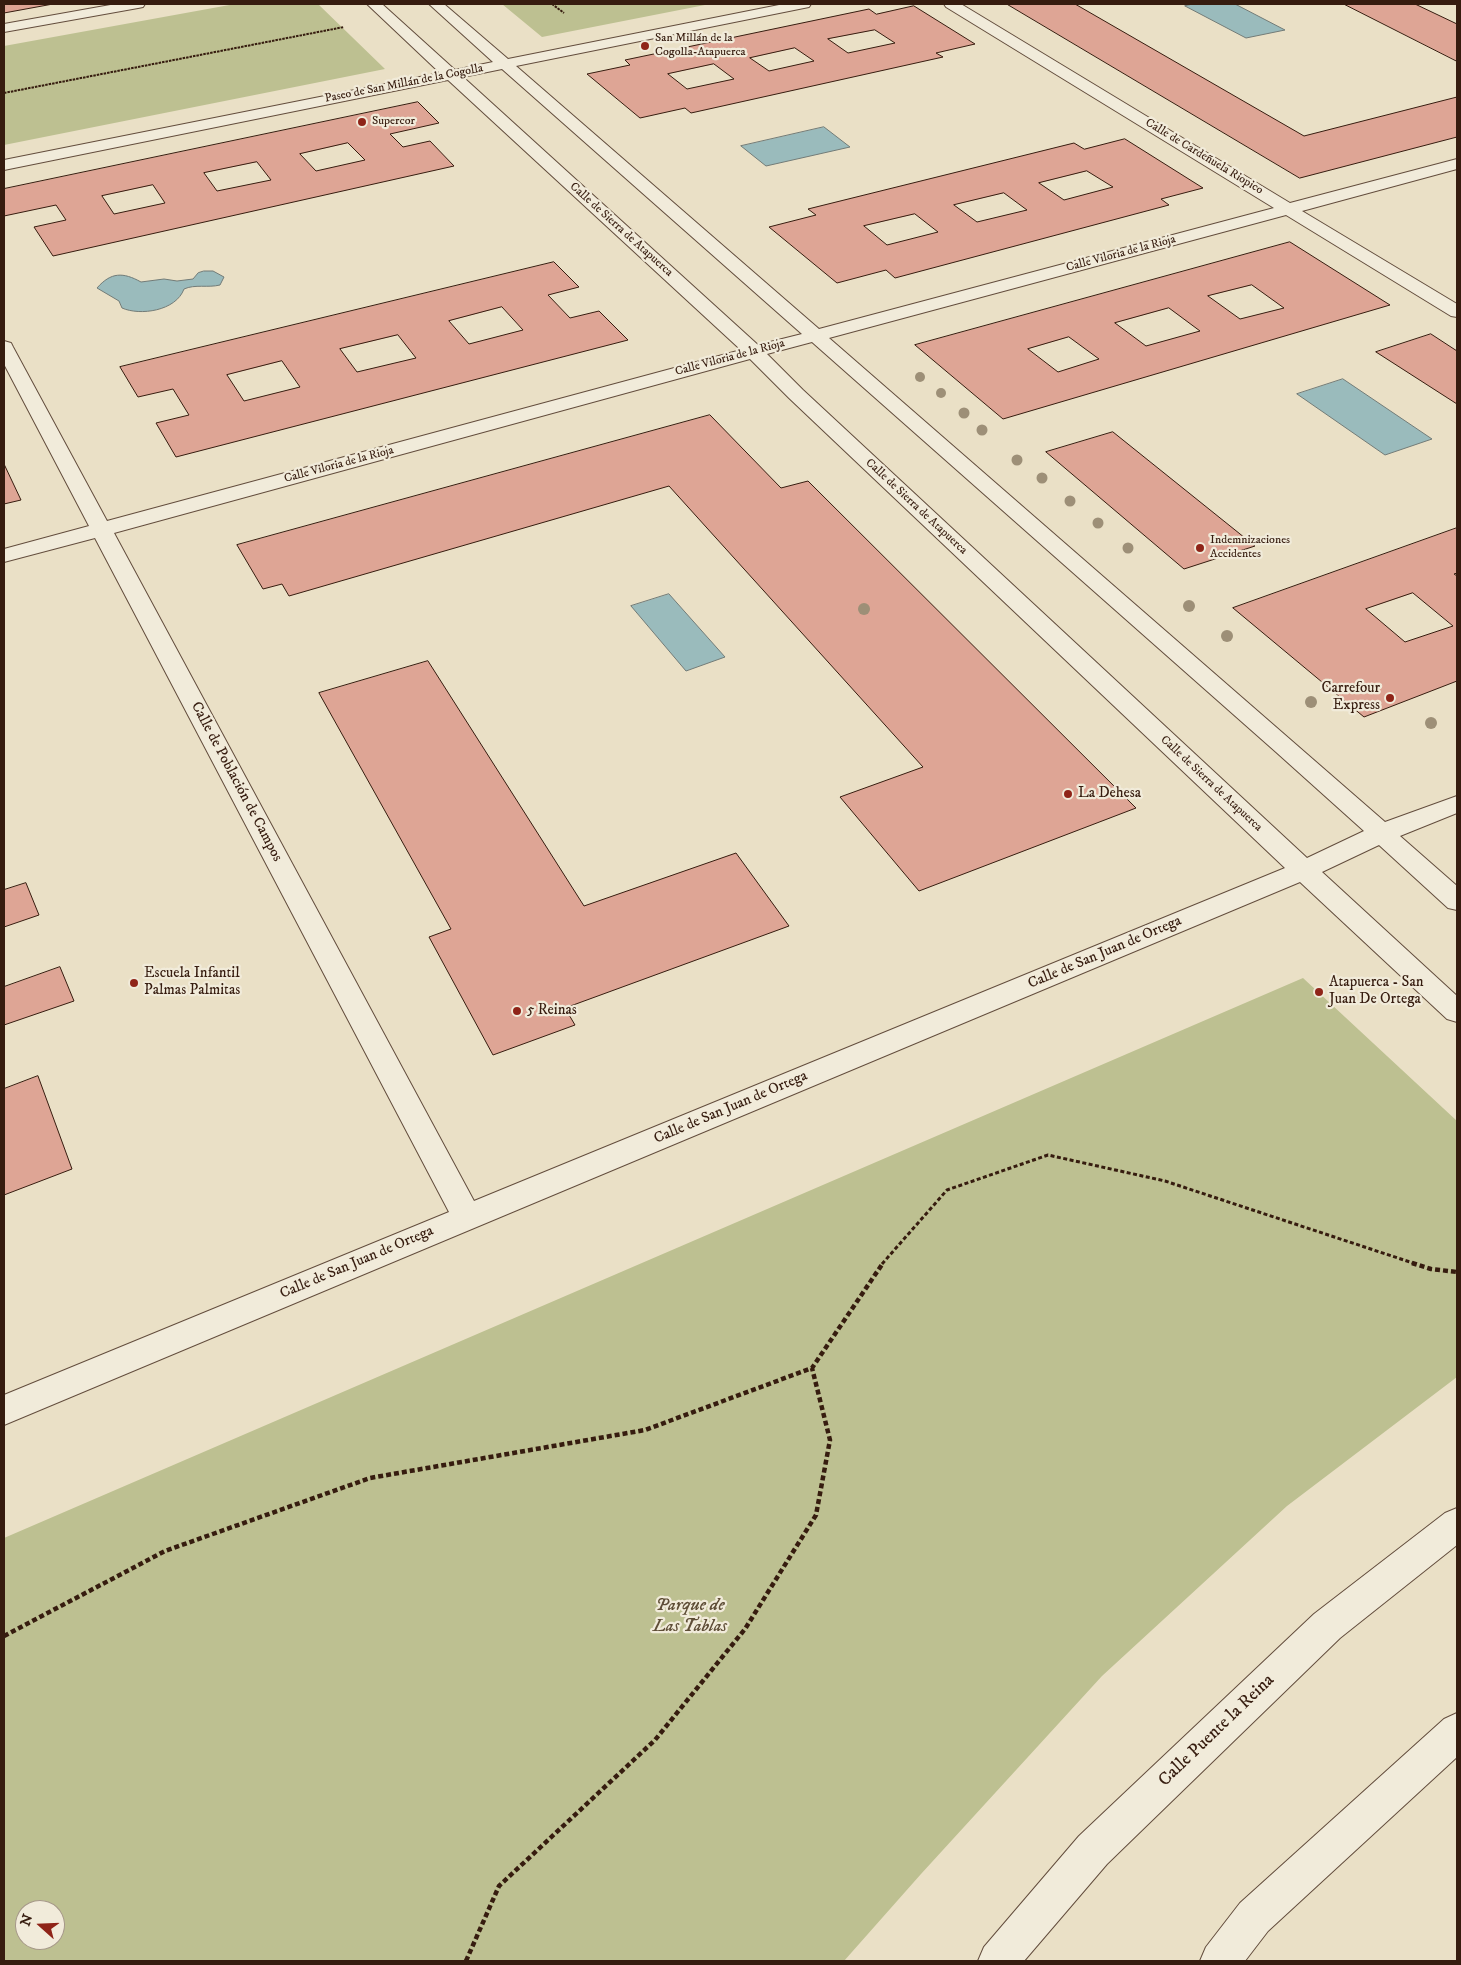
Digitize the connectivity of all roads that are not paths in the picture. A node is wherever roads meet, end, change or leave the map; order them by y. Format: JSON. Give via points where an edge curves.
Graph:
{"nodes":[{"id":1,"x":138,"y":4,"type":"edge"},
{"id":2,"x":374,"y":4,"type":"edge"},
{"id":3,"x":436,"y":4,"type":"edge"},
{"id":4,"x":804,"y":4,"type":"edge"},
{"id":5,"x":951,"y":4,"type":"edge"},
{"id":6,"x":4,"y":28,"type":"edge"},
{"id":7,"x":504,"y":64,"type":"junction"},
{"id":8,"x":451,"y":75,"type":"junction"},
{"id":9,"x":1457,"y":164,"type":"edge"},
{"id":10,"x":4,"y":165,"type":"edge"},
{"id":11,"x":1290,"y":209,"type":"junction"},
{"id":12,"x":1457,"y":312,"type":"edge"},
{"id":13,"x":815,"y":336,"type":"junction"},
{"id":14,"x":4,"y":347,"type":"edge"},
{"id":15,"x":754,"y":352,"type":"junction"},
{"id":16,"x":102,"y":530,"type":"junction"},
{"id":17,"x":4,"y":556,"type":"edge"},
{"id":18,"x":1457,"y":804,"type":"edge"},
{"id":19,"x":1382,"y":833,"type":"junction"},
{"id":20,"x":1304,"y":870,"type":"junction"},
{"id":21,"x":1457,"y":901,"type":"edge"},
{"id":22,"x":1457,"y":1012,"type":"edge"},
{"id":23,"x":468,"y":1217,"type":"junction"},
{"id":24,"x":4,"y":1410,"type":"edge"},
{"id":25,"x":1457,"y":1524,"type":"edge"},
{"id":26,"x":1457,"y":1732,"type":"edge"},
{"id":27,"x":998,"y":1961,"type":"edge"},
{"id":28,"x":1220,"y":1961,"type":"edge"}],
"edges":[{"from":1,"to":6,"type":"street"},
{"from":2,"to":8,"type":"street","name":"Calle de Sierra de Atapuerca"},
{"from":3,"to":7,"type":"street"},
{"from":4,"to":7,"type":"street","name":"Paseo de San Millán de la Cogolla"},
{"from":5,"to":11,"type":"street","name":"Calle de Cardeñuela Riopico"},
{"from":7,"to":8,"type":"street","name":"Paseo de San Millán de la Cogolla"},
{"from":7,"to":13,"type":"street"},
{"from":8,"to":10,"type":"street","name":"Paseo de San Millán de la Cogolla"},
{"from":8,"to":15,"type":"street","name":"Calle de Sierra de Atapuerca"},
{"from":9,"to":11,"type":"street","name":"Calle Viloria de la Rioja"},
{"from":11,"to":12,"type":"street","name":"Calle de Cardeñuela Riopico"},
{"from":11,"to":13,"type":"street","name":"Calle Viloria de la Rioja"},
{"from":13,"to":15,"type":"street","name":"Calle Viloria de la Rioja"},
{"from":13,"to":19,"type":"street"},
{"from":14,"to":16,"type":"street","name":"Calle de Población de Campos"},
{"from":15,"to":16,"type":"street","name":"Calle Viloria de la Rioja"},
{"from":15,"to":20,"type":"street","name":"Calle de Sierra de Atapuerca"},
{"from":16,"to":17,"type":"street","name":"Calle Viloria de la Rioja"},
{"from":16,"to":23,"type":"street","name":"Calle de Población de Campos"},
{"from":18,"to":19,"type":"street","name":"Calle de San Juan de Ortega"},
{"from":19,"to":20,"type":"street","name":"Calle de San Juan de Ortega"},
{"from":19,"to":21,"type":"street"},
{"from":20,"to":22,"type":"street","name":"Calle de Sierra de Atapuerca"},
{"from":20,"to":23,"type":"street","name":"Calle de San Juan de Ortega"},
{"from":23,"to":24,"type":"street","name":"Calle de San Juan de Ortega"},
{"from":25,"to":27,"type":"street","name":"Calle Puente la Reina","via":[[1327,1626],[1093,1850]]},
{"from":26,"to":28,"type":"street","via":[[1254,1917]]}]}
